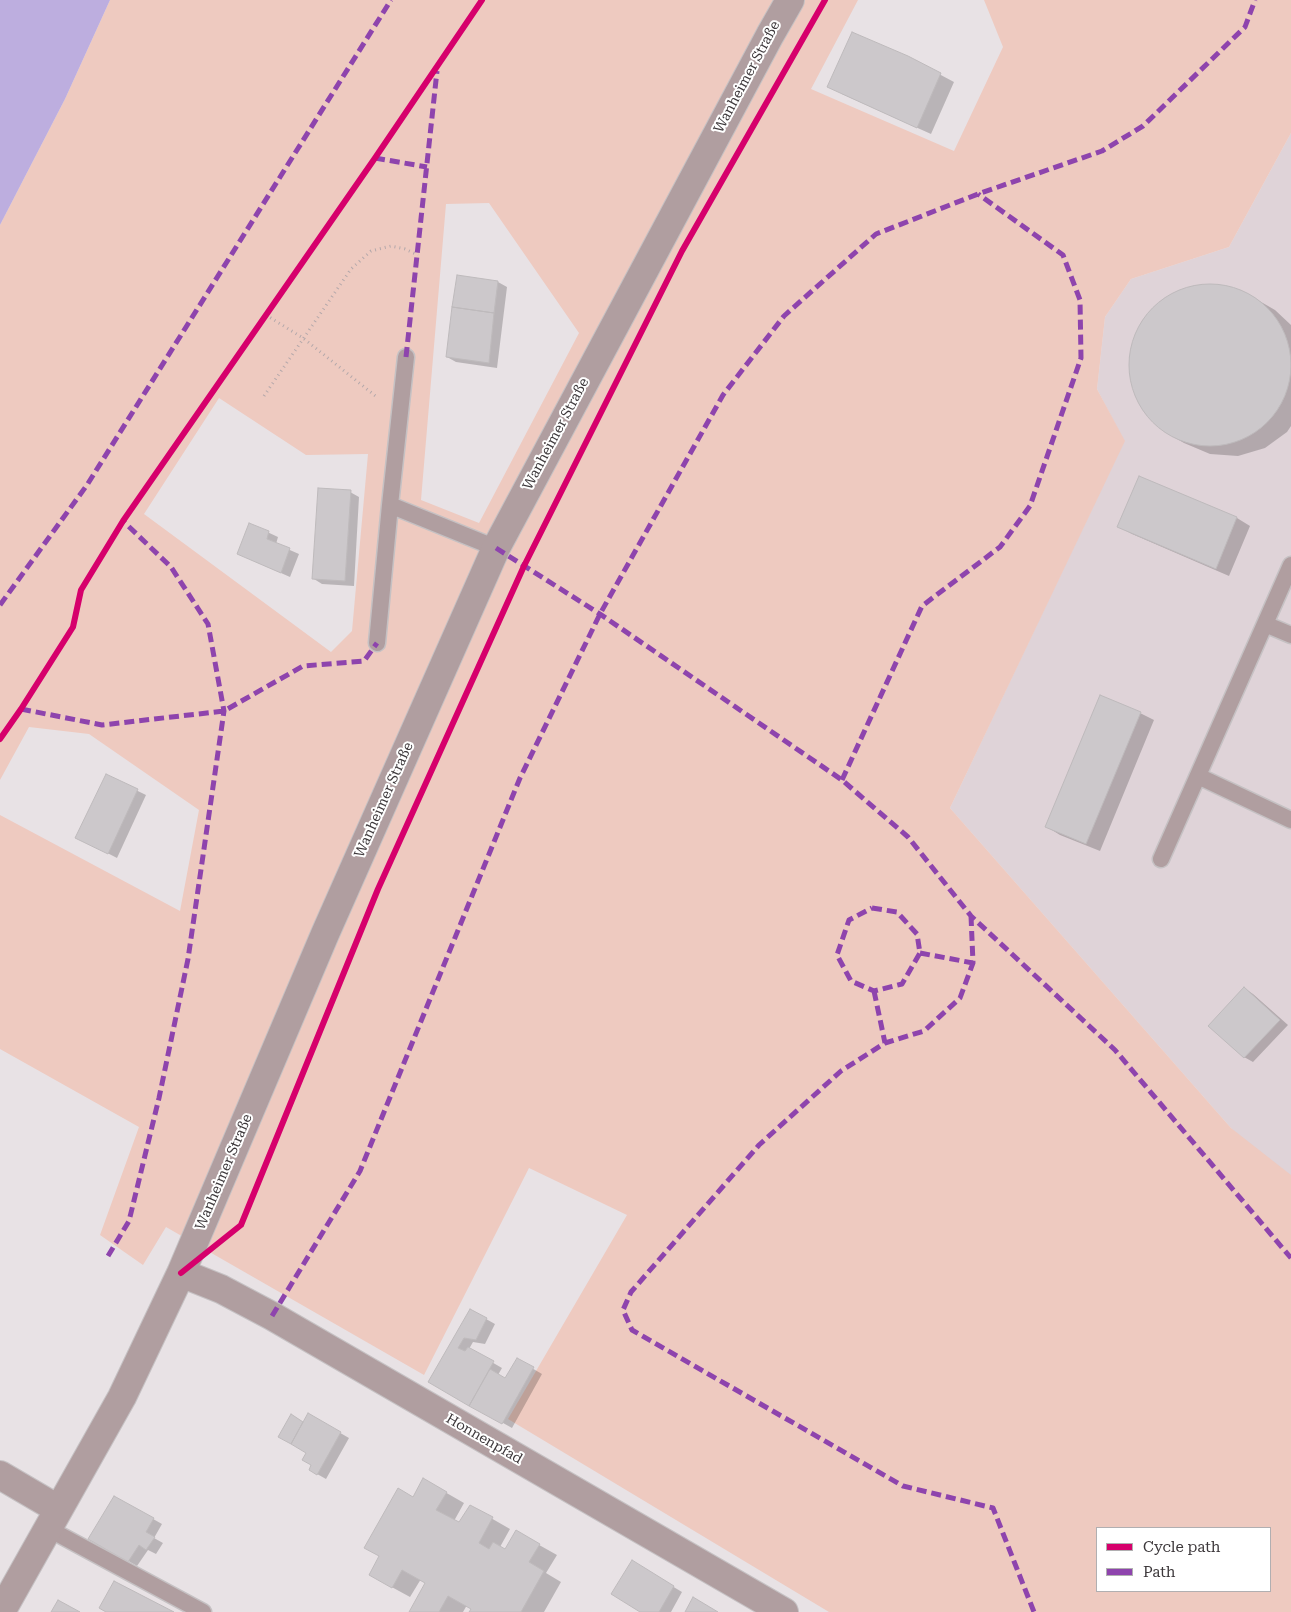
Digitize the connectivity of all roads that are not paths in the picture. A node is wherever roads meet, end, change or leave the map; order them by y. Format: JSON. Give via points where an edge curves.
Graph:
{"nodes":[{"id":1,"x":790,"y":0,"type":"edge"},
{"id":2,"x":406,"y":357,"type":"dead end"},
{"id":3,"x":390,"y":505,"type":"junction"},
{"id":4,"x":496,"y":548,"type":"junction"},
{"id":5,"x":1291,"y":565,"type":"edge"},
{"id":6,"x":1265,"y":624,"type":"junction"},
{"id":7,"x":1291,"y":635,"type":"edge"},
{"id":8,"x":377,"y":643,"type":"dead end"},
{"id":9,"x":1198,"y":776,"type":"junction"},
{"id":10,"x":1291,"y":820,"type":"edge"},
{"id":11,"x":1161,"y":859,"type":"dead end"},
{"id":12,"x":181,"y":1274,"type":"junction"},
{"id":13,"x":0,"y":1475,"type":"edge"},
{"id":14,"x":53,"y":1519,"type":"junction"},
{"id":15,"x":1,"y":1612,"type":"edge"},
{"id":16,"x":203,"y":1612,"type":"edge"},
{"id":17,"x":784,"y":1612,"type":"edge"}],
"edges":[{"from":1,"to":4,"type":"street","name":"Wanheimer Straße"},
{"from":2,"to":3,"type":"lane"},
{"from":3,"to":4,"type":"lane"},
{"from":3,"to":8,"type":"lane"},
{"from":4,"to":12,"type":"street","name":"Wanheimer Straße","via":[[325,934]]},
{"from":5,"to":6,"type":"lane"},
{"from":6,"to":7,"type":"lane"},
{"from":6,"to":9,"type":"lane"},
{"from":9,"to":10,"type":"lane"},
{"from":9,"to":11,"type":"lane"},
{"from":12,"to":14,"type":"street","name":"Wanheimer Straße","via":[[122,1397]]},
{"from":12,"to":17,"type":"street","name":"Honnenpfad","via":[[221,1289],[272,1316]]},
{"from":13,"to":14,"type":"street"},
{"from":14,"to":15,"type":"street","name":"Wanheimer Straße"},
{"from":14,"to":16,"type":"lane"}]}
